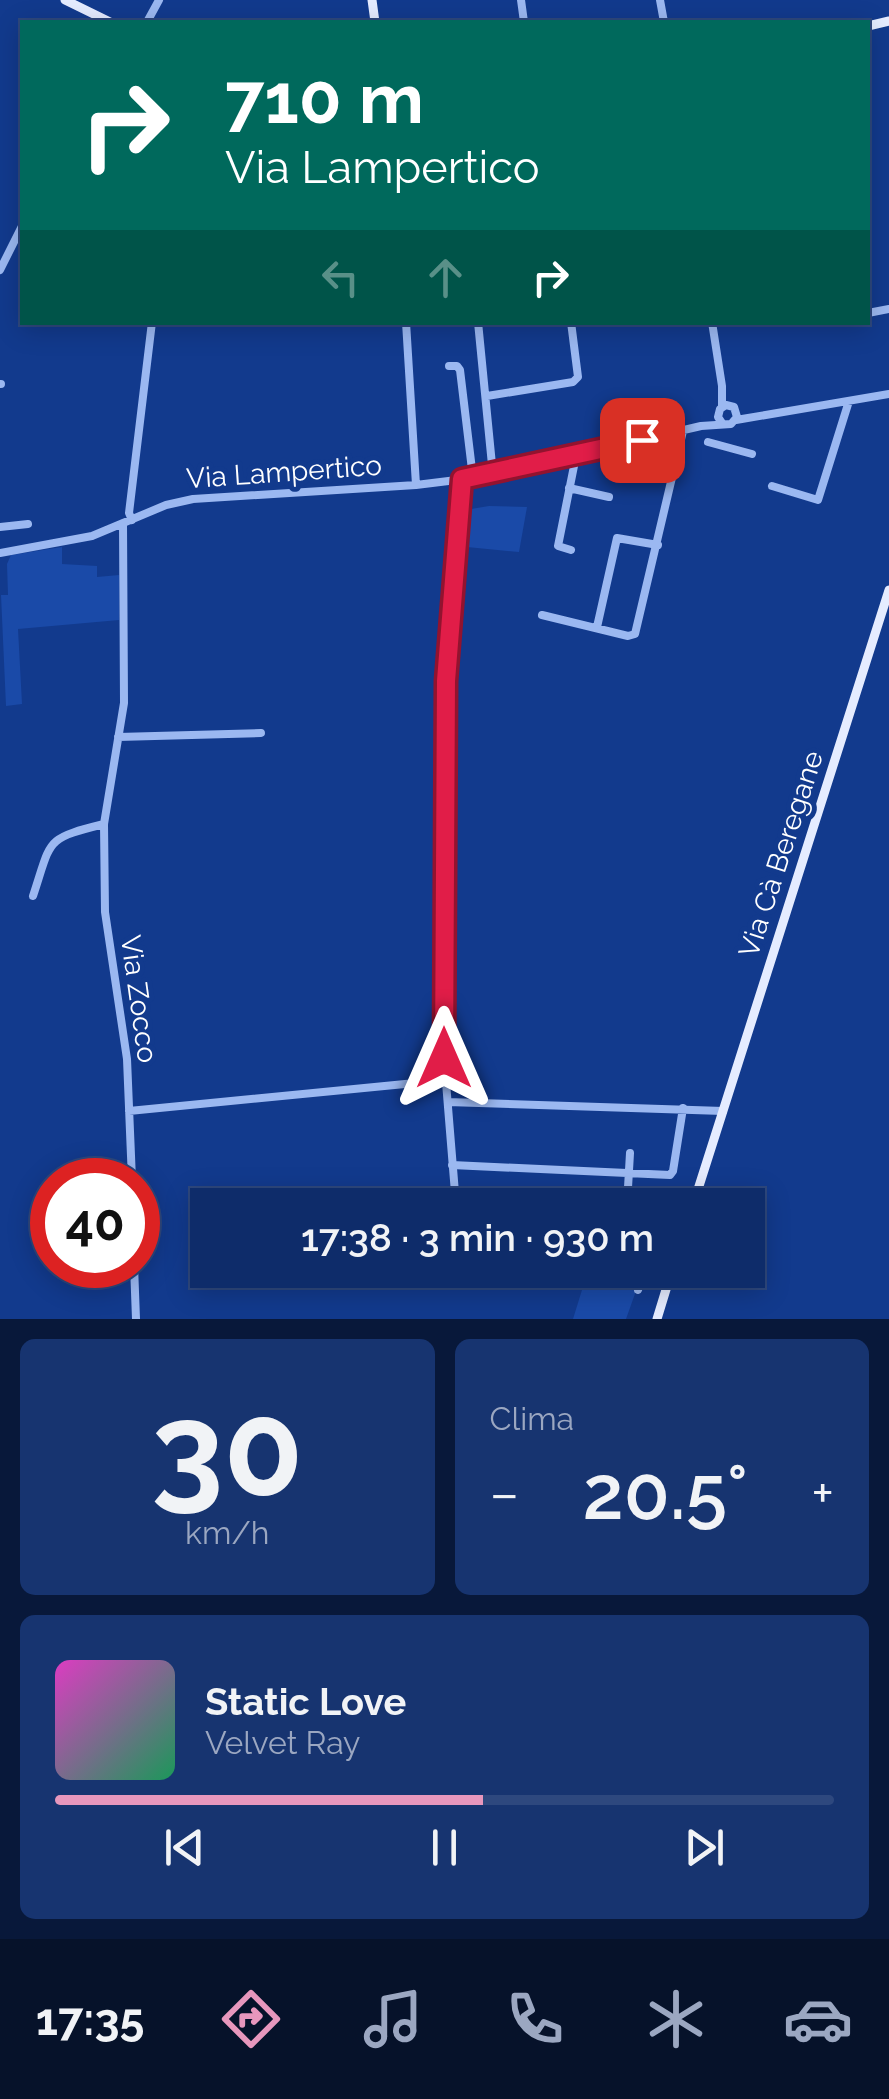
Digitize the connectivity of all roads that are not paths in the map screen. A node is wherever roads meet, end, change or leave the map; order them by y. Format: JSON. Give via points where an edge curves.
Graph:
{"nodes":[{"id":1,"x":65,"y":0,"type":"edge"},
{"id":2,"x":106,"y":20,"type":"edge"},
{"id":3,"x":20,"y":230,"type":"edge"},
{"id":4,"x":0,"y":270,"type":"edge"},
{"id":5,"x":152,"y":325,"type":"edge"},
{"id":6,"x":406,"y":325,"type":"edge"},
{"id":7,"x":478,"y":325,"type":"edge"},
{"id":8,"x":571,"y":325,"type":"edge"},
{"id":9,"x":714,"y":325,"type":"edge"},
{"id":10,"x":448,"y":366,"type":"dead end"},
{"id":11,"x":889,"y":394,"type":"edge"},
{"id":12,"x":487,"y":396,"type":"junction"},
{"id":13,"x":849,"y":401,"type":"junction"},
{"id":14,"x":728,"y":413,"type":"junction"},
{"id":15,"x":705,"y":426,"type":"junction"},
{"id":16,"x":683,"y":431,"type":"junction"},
{"id":17,"x":752,"y":454,"type":"dead end"},
{"id":18,"x":576,"y":456,"type":"junction"},
{"id":19,"x":492,"y":475,"type":"junction"},
{"id":20,"x":467,"y":479,"type":"junction"},
{"id":21,"x":416,"y":485,"type":"junction"},
{"id":22,"x":772,"y":486,"type":"dead end"},
{"id":23,"x":569,"y":488,"type":"junction"},
{"id":24,"x":609,"y":497,"type":"dead end"},
{"id":25,"x":127,"y":521,"type":"junction"},
{"id":26,"x":28,"y":524,"type":"dead end"},
{"id":27,"x":0,"y":527,"type":"edge"},
{"id":28,"x":658,"y":545,"type":"junction"},
{"id":29,"x":571,"y":550,"type":"dead end"},
{"id":30,"x":0,"y":553,"type":"edge"},
{"id":31,"x":889,"y":590,"type":"edge"},
{"id":32,"x":542,"y":615,"type":"dead end"},
{"id":33,"x":597,"y":627,"type":"junction"},
{"id":34,"x":262,"y":734,"type":"dead end"},
{"id":35,"x":118,"y":736,"type":"junction"},
{"id":36,"x":104,"y":824,"type":"junction"},
{"id":37,"x":33,"y":896,"type":"dead end"},
{"id":38,"x":446,"y":1080,"type":"junction"},
{"id":39,"x":448,"y":1102,"type":"junction"},
{"id":40,"x":683,"y":1108,"type":"junction"},
{"id":41,"x":129,"y":1111,"type":"junction"},
{"id":42,"x":723,"y":1111,"type":"junction"},
{"id":43,"x":630,"y":1152,"type":"dead end"},
{"id":44,"x":131,"y":1158,"type":"edge"},
{"id":45,"x":452,"y":1166,"type":"junction"},
{"id":46,"x":629,"y":1174,"type":"junction"},
{"id":47,"x":454,"y":1188,"type":"edge"},
{"id":48,"x":628,"y":1188,"type":"edge"},
{"id":49,"x":698,"y":1188,"type":"edge"},
{"id":50,"x":135,"y":1288,"type":"edge"},
{"id":51,"x":666,"y":1288,"type":"edge"},
{"id":52,"x":136,"y":1319,"type":"edge"},
{"id":53,"x":657,"y":1319,"type":"edge"}],
"edges":[{"from":1,"to":2,"type":"main road"},
{"from":3,"to":4,"type":"street"},
{"from":5,"to":25,"type":"street","name":"Via Zocco"},
{"from":6,"to":21,"type":"street"},
{"from":7,"to":12,"type":"street"},
{"from":8,"to":12,"type":"street","via":[[578,378]]},
{"from":9,"to":14,"type":"street"},
{"from":10,"to":20,"type":"street","via":[[460,370]]},
{"from":11,"to":13,"type":"street","name":"Via Lampertico"},
{"from":12,"to":19,"type":"street"},
{"from":13,"to":14,"type":"street","name":"Via Lampertico","via":[[757,418]]},
{"from":13,"to":22,"type":"street","via":[[818,500]]},
{"from":14,"to":15,"type":"street","name":"Via Lampertico"},
{"from":15,"to":16,"type":"street","name":"Via Lampertico"},
{"from":15,"to":17,"type":"street","via":[[707,445]]},
{"from":16,"to":18,"type":"street","name":"Via Lampertico"},
{"from":16,"to":28,"type":"street"},
{"from":18,"to":19,"type":"street","name":"Via Lampertico"},
{"from":18,"to":23,"type":"street"},
{"from":19,"to":20,"type":"street","name":"Via Lampertico"},
{"from":20,"to":21,"type":"street","name":"Via Lampertico"},
{"from":20,"to":38,"type":"street","via":[[446,681]]},
{"from":21,"to":25,"type":"street","name":"Via Lampertico","via":[[193,499]]},
{"from":23,"to":24,"type":"street"},
{"from":23,"to":29,"type":"street","via":[[558,546]]},
{"from":25,"to":30,"type":"street","name":"Via Lampertico","via":[[92,536]]},
{"from":25,"to":35,"type":"street","name":"Via Zocco"},
{"from":26,"to":27,"type":"street"},
{"from":28,"to":33,"type":"street","via":[[638,628],[631,636]]},
{"from":28,"to":33,"type":"street","via":[[617,538]]},
{"from":31,"to":42,"type":"main road","name":"Via Cà Beregane"},
{"from":32,"to":33,"type":"street"},
{"from":34,"to":35,"type":"street"},
{"from":35,"to":36,"type":"street","name":"Via Zocco"},
{"from":36,"to":37,"type":"street","via":[[59,836]]},
{"from":36,"to":41,"type":"street","name":"Via Zocco","via":[[105,912]]},
{"from":38,"to":39,"type":"street"},
{"from":38,"to":41,"type":"street"},
{"from":39,"to":40,"type":"street"},
{"from":39,"to":45,"type":"street"},
{"from":40,"to":42,"type":"street"},
{"from":40,"to":46,"type":"street","via":[[674,1171]]},
{"from":41,"to":44,"type":"street","name":"Via Zocco"},
{"from":42,"to":49,"type":"main road","name":"Via Cà Beregane"},
{"from":43,"to":46,"type":"street"},
{"from":45,"to":46,"type":"street"},
{"from":45,"to":47,"type":"street"},
{"from":46,"to":48,"type":"street"},
{"from":50,"to":52,"type":"street"},
{"from":51,"to":53,"type":"main road"}]}
